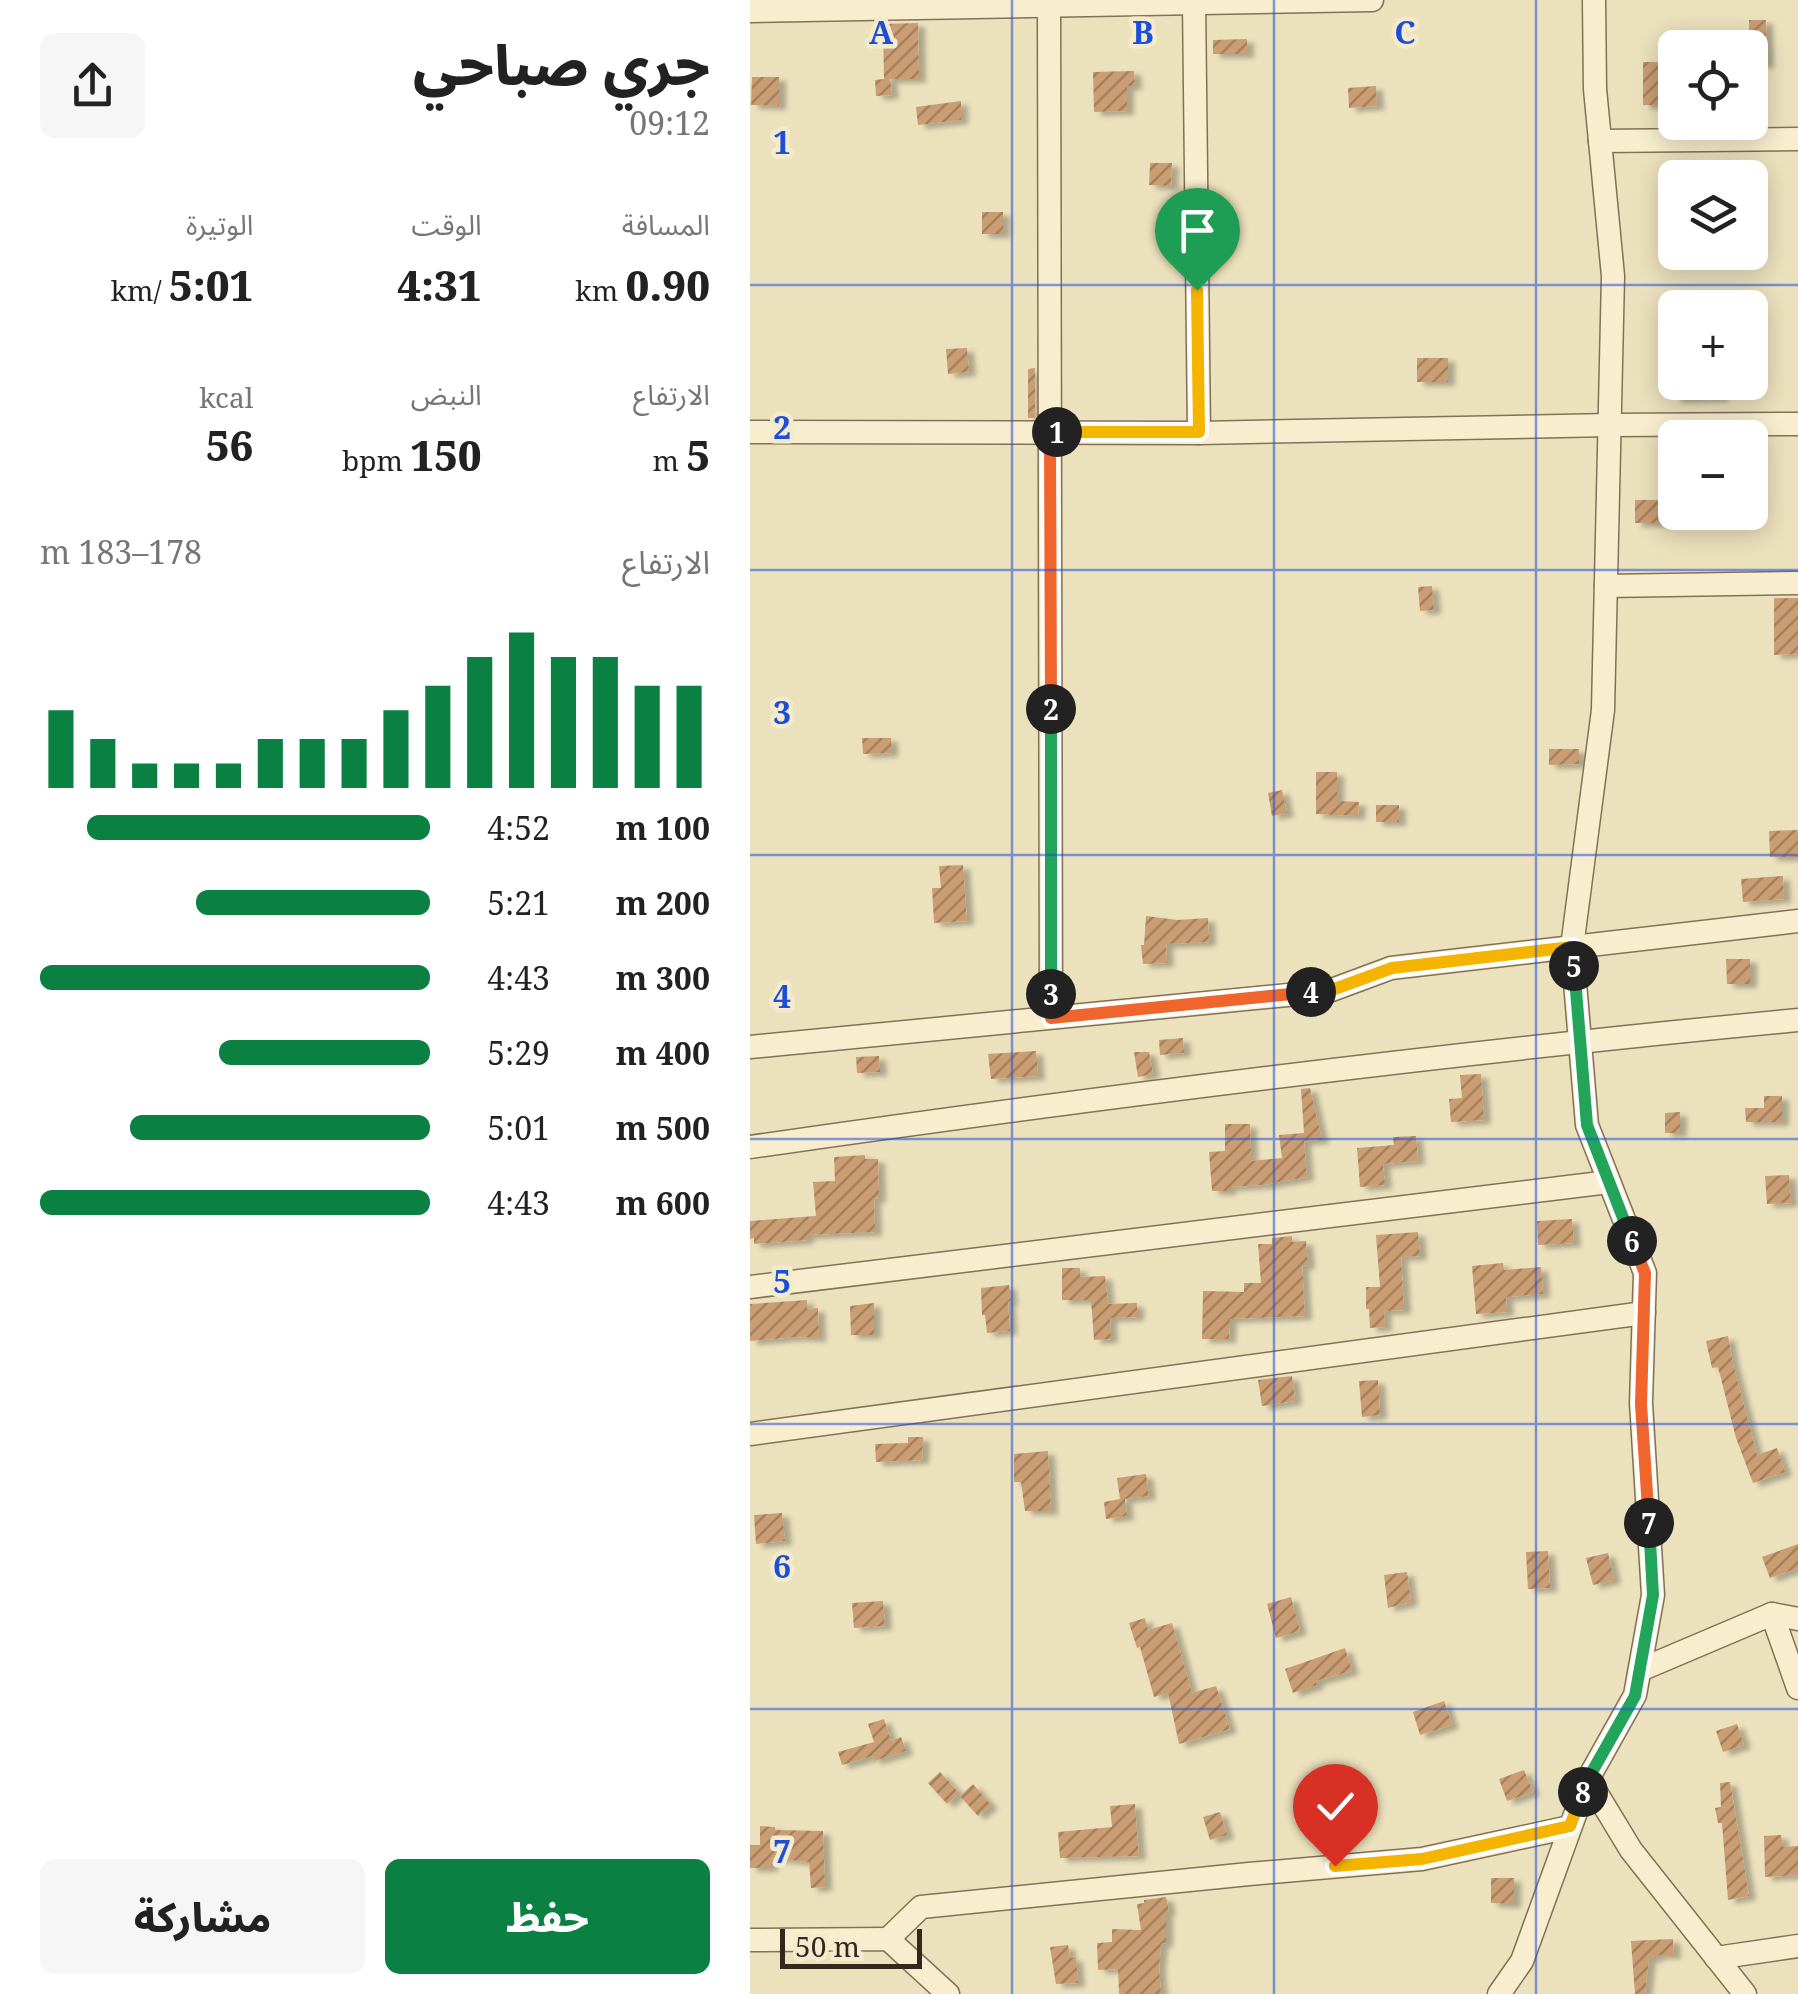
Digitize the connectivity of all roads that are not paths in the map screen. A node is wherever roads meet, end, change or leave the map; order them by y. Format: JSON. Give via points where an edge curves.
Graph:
{"nodes":[{"id":1,"x":1372,"y":0,"type":"edge"},
{"id":2,"x":1594,"y":0,"type":"edge"},
{"id":3,"x":1194,"y":2,"type":"edge"},
{"id":4,"x":1049,"y":3,"type":"edge"},
{"id":5,"x":750,"y":11,"type":"edge"},
{"id":6,"x":1798,"y":139,"type":"edge"},
{"id":7,"x":1600,"y":141,"type":"junction"},
{"id":8,"x":1798,"y":424,"type":"edge"},
{"id":9,"x":1610,"y":425,"type":"junction"},
{"id":10,"x":750,"y":432,"type":"edge"},
{"id":11,"x":1050,"y":432,"type":"junction"},
{"id":12,"x":1199,"y":432,"type":"junction"},
{"id":13,"x":1798,"y":584,"type":"edge"},
{"id":14,"x":1606,"y":586,"type":"junction"},
{"id":15,"x":1798,"y":921,"type":"edge"},
{"id":16,"x":1572,"y":947,"type":"junction"},
{"id":17,"x":1051,"y":1018,"type":"junction"},
{"id":18,"x":1798,"y":1020,"type":"edge"},
{"id":19,"x":1580,"y":1041,"type":"junction"},
{"id":20,"x":750,"y":1047,"type":"edge"},
{"id":21,"x":750,"y":1146,"type":"edge"},
{"id":22,"x":1609,"y":1182,"type":"junction"},
{"id":23,"x":750,"y":1287,"type":"edge"},
{"id":24,"x":1644,"y":1313,"type":"junction"},
{"id":25,"x":750,"y":1434,"type":"edge"},
{"id":26,"x":1772,"y":1614,"type":"junction"},
{"id":27,"x":1798,"y":1620,"type":"edge"},
{"id":28,"x":1640,"y":1670,"type":"junction"},
{"id":29,"x":1798,"y":1688,"type":"edge"},
{"id":30,"x":1588,"y":1779,"type":"junction"},
{"id":31,"x":1570,"y":1826,"type":"junction"},
{"id":32,"x":888,"y":1939,"type":"junction"},
{"id":33,"x":750,"y":1940,"type":"edge"},
{"id":34,"x":1798,"y":1946,"type":"edge"},
{"id":35,"x":1716,"y":1958,"type":"junction"},
{"id":36,"x":948,"y":1994,"type":"edge"},
{"id":37,"x":1499,"y":1994,"type":"edge"},
{"id":38,"x":1745,"y":1994,"type":"edge"}],
"edges":[{"from":1,"to":3,"type":"street"},
{"from":2,"to":7,"type":"street"},
{"from":3,"to":4,"type":"street"},
{"from":3,"to":12,"type":"street"},
{"from":4,"to":5,"type":"street"},
{"from":4,"to":11,"type":"street"},
{"from":6,"to":7,"type":"street"},
{"from":7,"to":9,"type":"street","via":[[1612,276]]},
{"from":8,"to":9,"type":"street"},
{"from":9,"to":12,"type":"street"},
{"from":9,"to":14,"type":"street"},
{"from":10,"to":11,"type":"street"},
{"from":11,"to":12,"type":"street"},
{"from":11,"to":17,"type":"street"},
{"from":13,"to":14,"type":"street"},
{"from":14,"to":16,"type":"street","via":[[1603,710]]},
{"from":15,"to":16,"type":"street"},
{"from":16,"to":17,"type":"street","via":[[1392,968],[1329,991]]},
{"from":16,"to":19,"type":"street"},
{"from":17,"to":20,"type":"street"},
{"from":18,"to":19,"type":"street"},
{"from":19,"to":21,"type":"street"},
{"from":19,"to":22,"type":"street","via":[[1587,1125]]},
{"from":22,"to":23,"type":"street"},
{"from":22,"to":24,"type":"street","via":[[1645,1273]]},
{"from":24,"to":25,"type":"street"},
{"from":24,"to":28,"type":"street","via":[[1641,1404],[1653,1595]]},
{"from":26,"to":27,"type":"street"},
{"from":26,"to":28,"type":"street"},
{"from":26,"to":29,"type":"street"},
{"from":28,"to":30,"type":"street","via":[[1635,1696]]},
{"from":30,"to":31,"type":"street"},
{"from":30,"to":35,"type":"street","via":[[1631,1850]]},
{"from":31,"to":32,"type":"street","via":[[1422,1859],[921,1907]]},
{"from":31,"to":37,"type":"street","via":[[1522,1961]]},
{"from":32,"to":33,"type":"street"},
{"from":32,"to":36,"type":"street"},
{"from":34,"to":35,"type":"street"},
{"from":35,"to":38,"type":"street"}]}
